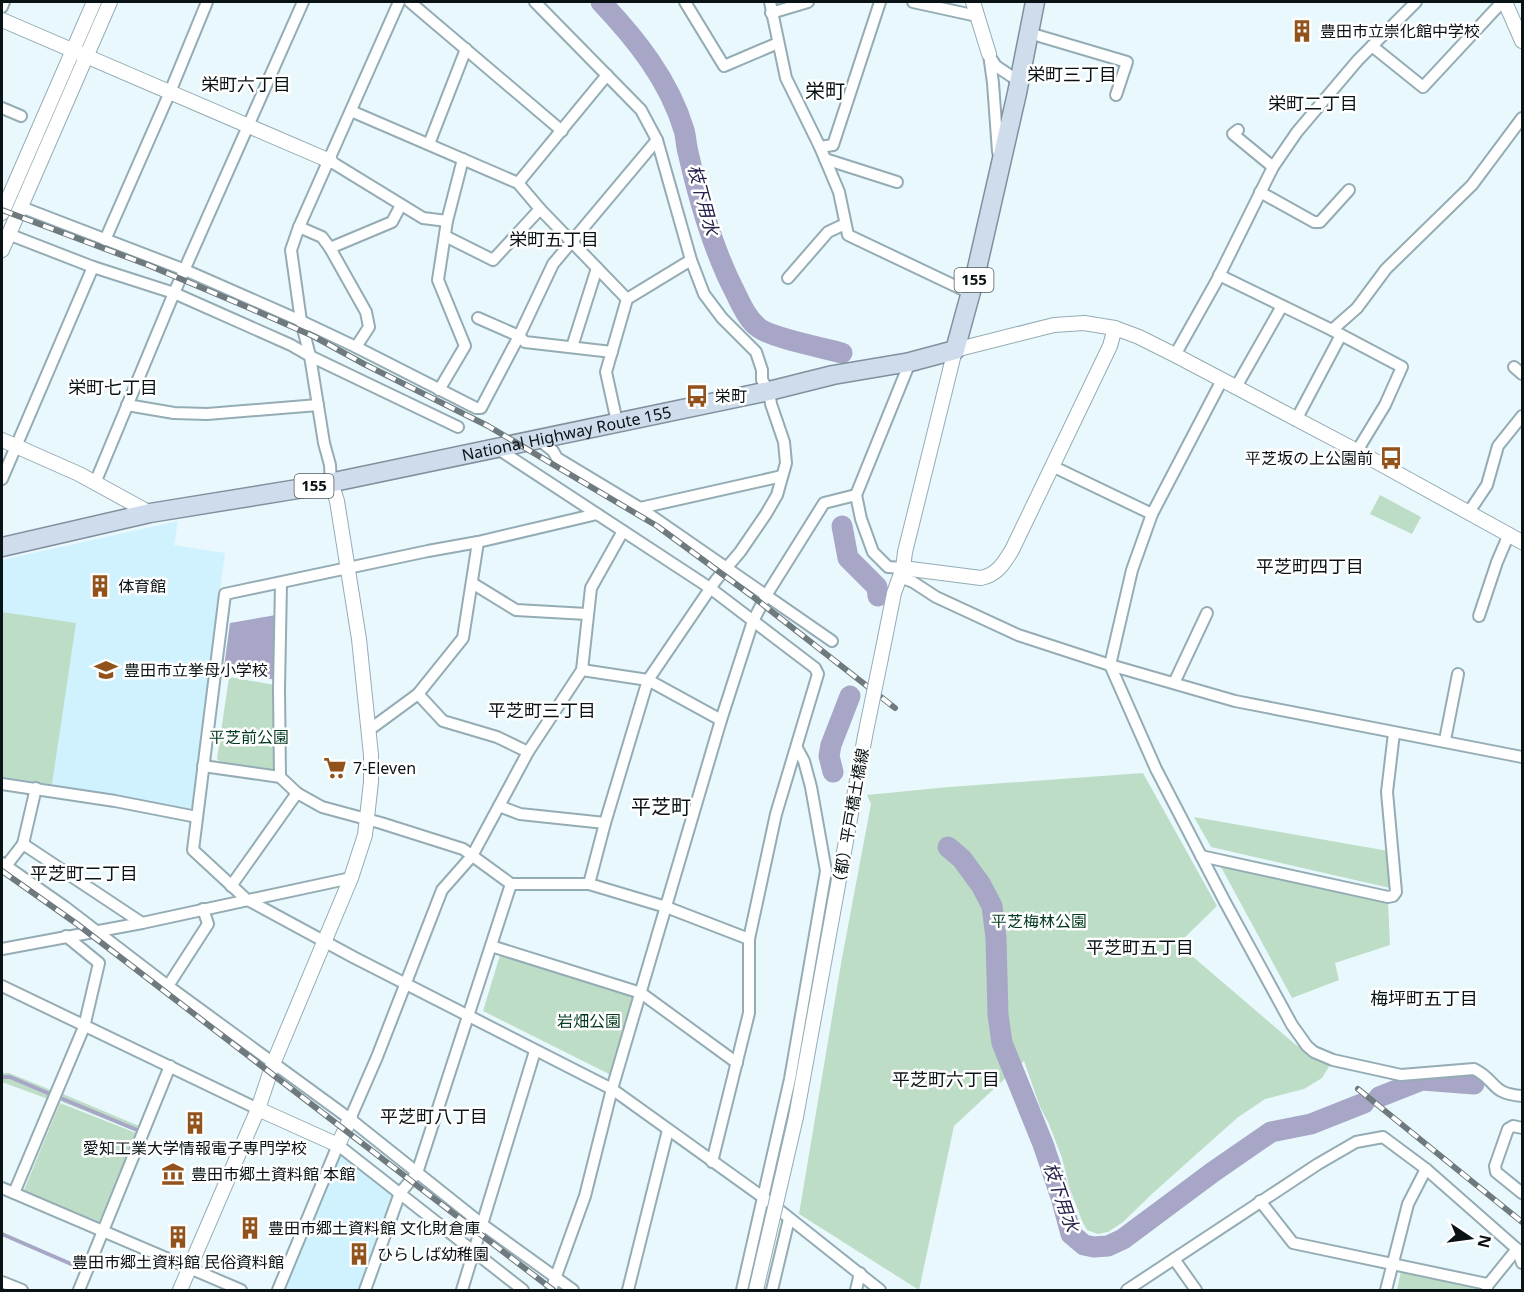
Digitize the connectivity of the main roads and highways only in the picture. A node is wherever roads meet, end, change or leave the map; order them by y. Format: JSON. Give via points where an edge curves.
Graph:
{"nodes":[{"id":1,"x":1035,"y":2,"type":"edge"},
{"id":2,"x":2,"y":547,"type":"edge"}],
"edges":[{"from":1,"to":2,"type":"highway","name":"National Highway Route 155","number":"155","via":[[1020,82],[955,350],[331,483],[150,513]]}]}
